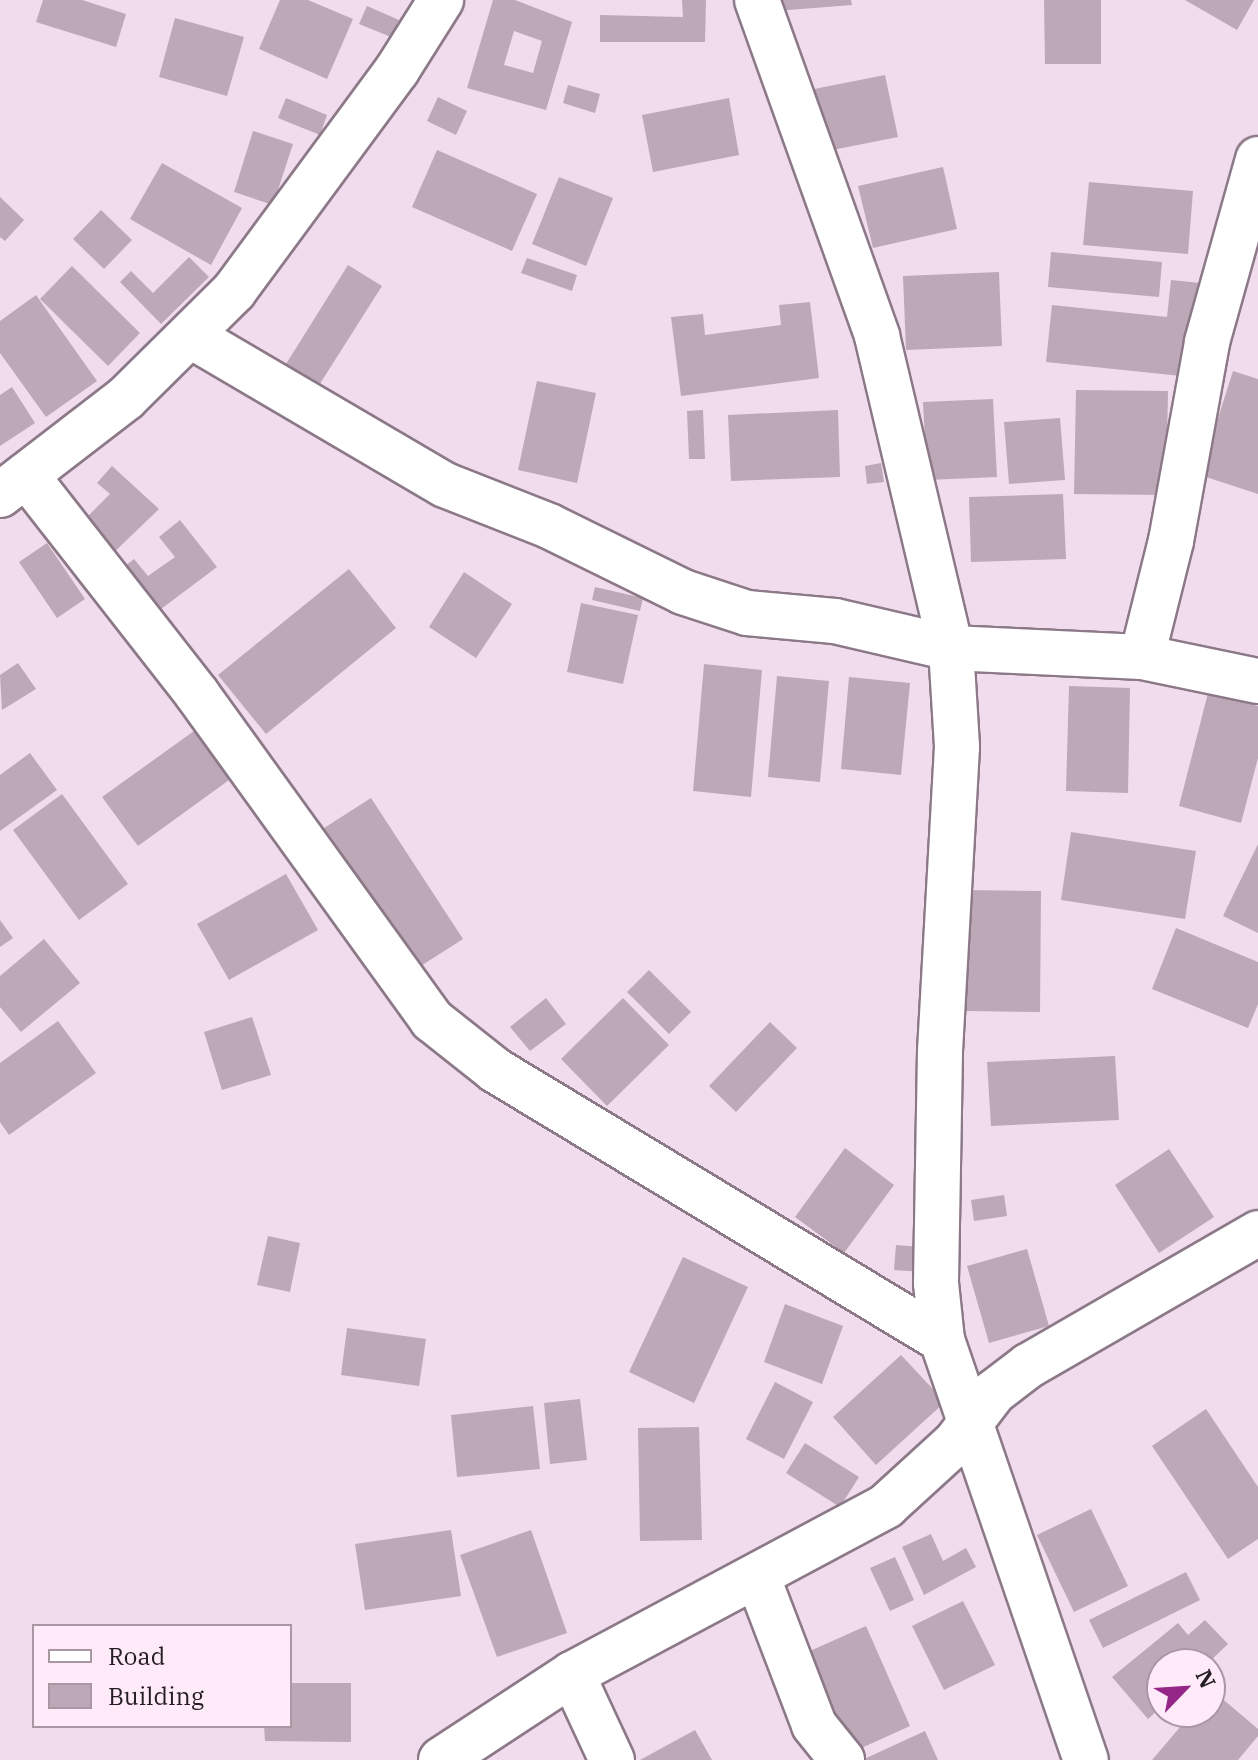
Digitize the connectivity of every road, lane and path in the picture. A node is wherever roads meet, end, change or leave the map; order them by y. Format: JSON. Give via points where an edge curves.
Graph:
{"nodes":[{"id":1,"x":441,"y":0,"type":"edge"},
{"id":2,"x":757,"y":0,"type":"edge"},
{"id":3,"x":1258,"y":159,"type":"edge"},
{"id":4,"x":191,"y":336,"type":"junction"},
{"id":5,"x":13,"y":485,"type":"edge"},
{"id":6,"x":951,"y":648,"type":"junction"},
{"id":7,"x":1142,"y":657,"type":"junction"},
{"id":8,"x":1258,"y":681,"type":"edge"},
{"id":9,"x":1258,"y":1233,"type":"edge"},
{"id":10,"x":942,"y":1340,"type":"junction"},
{"id":11,"x":971,"y":1420,"type":"junction"},
{"id":12,"x":758,"y":1578,"type":"junction"},
{"id":13,"x":572,"y":1674,"type":"junction"},
{"id":14,"x":441,"y":1760,"type":"edge"},
{"id":15,"x":612,"y":1760,"type":"edge"},
{"id":16,"x":842,"y":1760,"type":"edge"},
{"id":17,"x":1086,"y":1760,"type":"edge"}],
"edges":[{"from":1,"to":4,"type":"street","via":[[397,70],[252,266]]},
{"from":2,"to":6,"type":"street","via":[[877,336]]},
{"from":3,"to":7,"type":"street","via":[[1207,342],[1171,541]]},
{"from":4,"to":5,"type":"street","via":[[126,398]]},
{"from":4,"to":6,"type":"street","via":[[445,485],[549,526],[683,592],[747,613],[835,621]]},
{"from":5,"to":10,"type":"street","via":[[197,694],[432,1020],[495,1070]]},
{"from":6,"to":7,"type":"street"},
{"from":6,"to":10,"type":"street","via":[[957,747],[940,1052],[936,1283]]},
{"from":7,"to":8,"type":"street"},
{"from":9,"to":11,"type":"street","via":[[1028,1366],[994,1392]]},
{"from":10,"to":11,"type":"street"},
{"from":11,"to":12,"type":"street","via":[[925,1474],[886,1506]]},
{"from":11,"to":17,"type":"street"},
{"from":12,"to":13,"type":"street"},
{"from":12,"to":16,"type":"street","via":[[814,1725]]},
{"from":13,"to":14,"type":"street"},
{"from":13,"to":15,"type":"street"}]}
